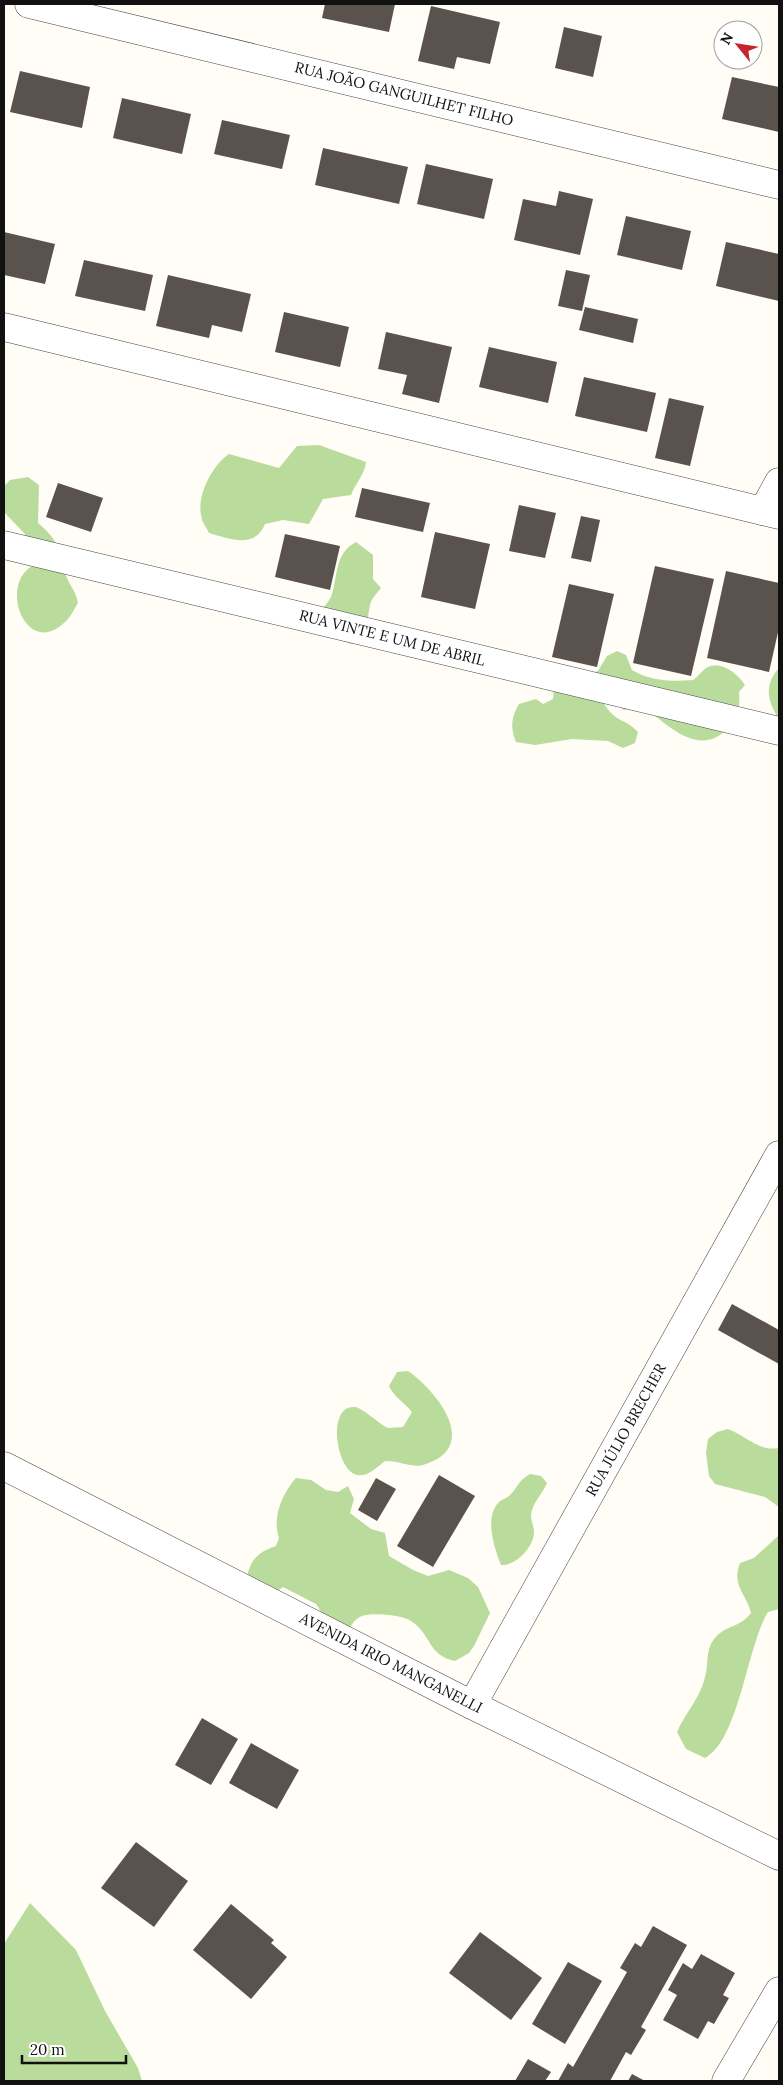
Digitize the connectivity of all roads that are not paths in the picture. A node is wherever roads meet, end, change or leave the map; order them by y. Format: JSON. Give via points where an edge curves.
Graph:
{"nodes":[{"id":1,"x":29,"y":4,"type":"edge"},
{"id":2,"x":779,"y":185,"type":"edge"},
{"id":3,"x":4,"y":326,"type":"edge"},
{"id":4,"x":779,"y":482,"type":"edge"},
{"id":5,"x":771,"y":513,"type":"edge"},
{"id":6,"x":4,"y":545,"type":"edge"},
{"id":7,"x":779,"y":731,"type":"edge"},
{"id":8,"x":779,"y":1155,"type":"edge"},
{"id":9,"x":4,"y":1466,"type":"edge"},
{"id":10,"x":472,"y":1705,"type":"junction"},
{"id":11,"x":779,"y":1856,"type":"edge"},
{"id":12,"x":779,"y":1991,"type":"edge"},
{"id":13,"x":726,"y":2081,"type":"edge"}],
"edges":[{"from":1,"to":2,"type":"street","name":"RUA JOÃO GANGUILHET FILHO"},
{"from":3,"to":5,"type":"street"},
{"from":4,"to":5,"type":"street"},
{"from":6,"to":7,"type":"street","name":"RUA VINTE E UM DE ABRIL"},
{"from":8,"to":10,"type":"street","name":"RUA JÚLIO BRECHER"},
{"from":9,"to":10,"type":"street","name":"AVENIDA IRIO MANGANELLI"},
{"from":10,"to":11,"type":"street","name":"AVENIDA IRIO MANGANELLI"},
{"from":12,"to":13,"type":"street"}]}
